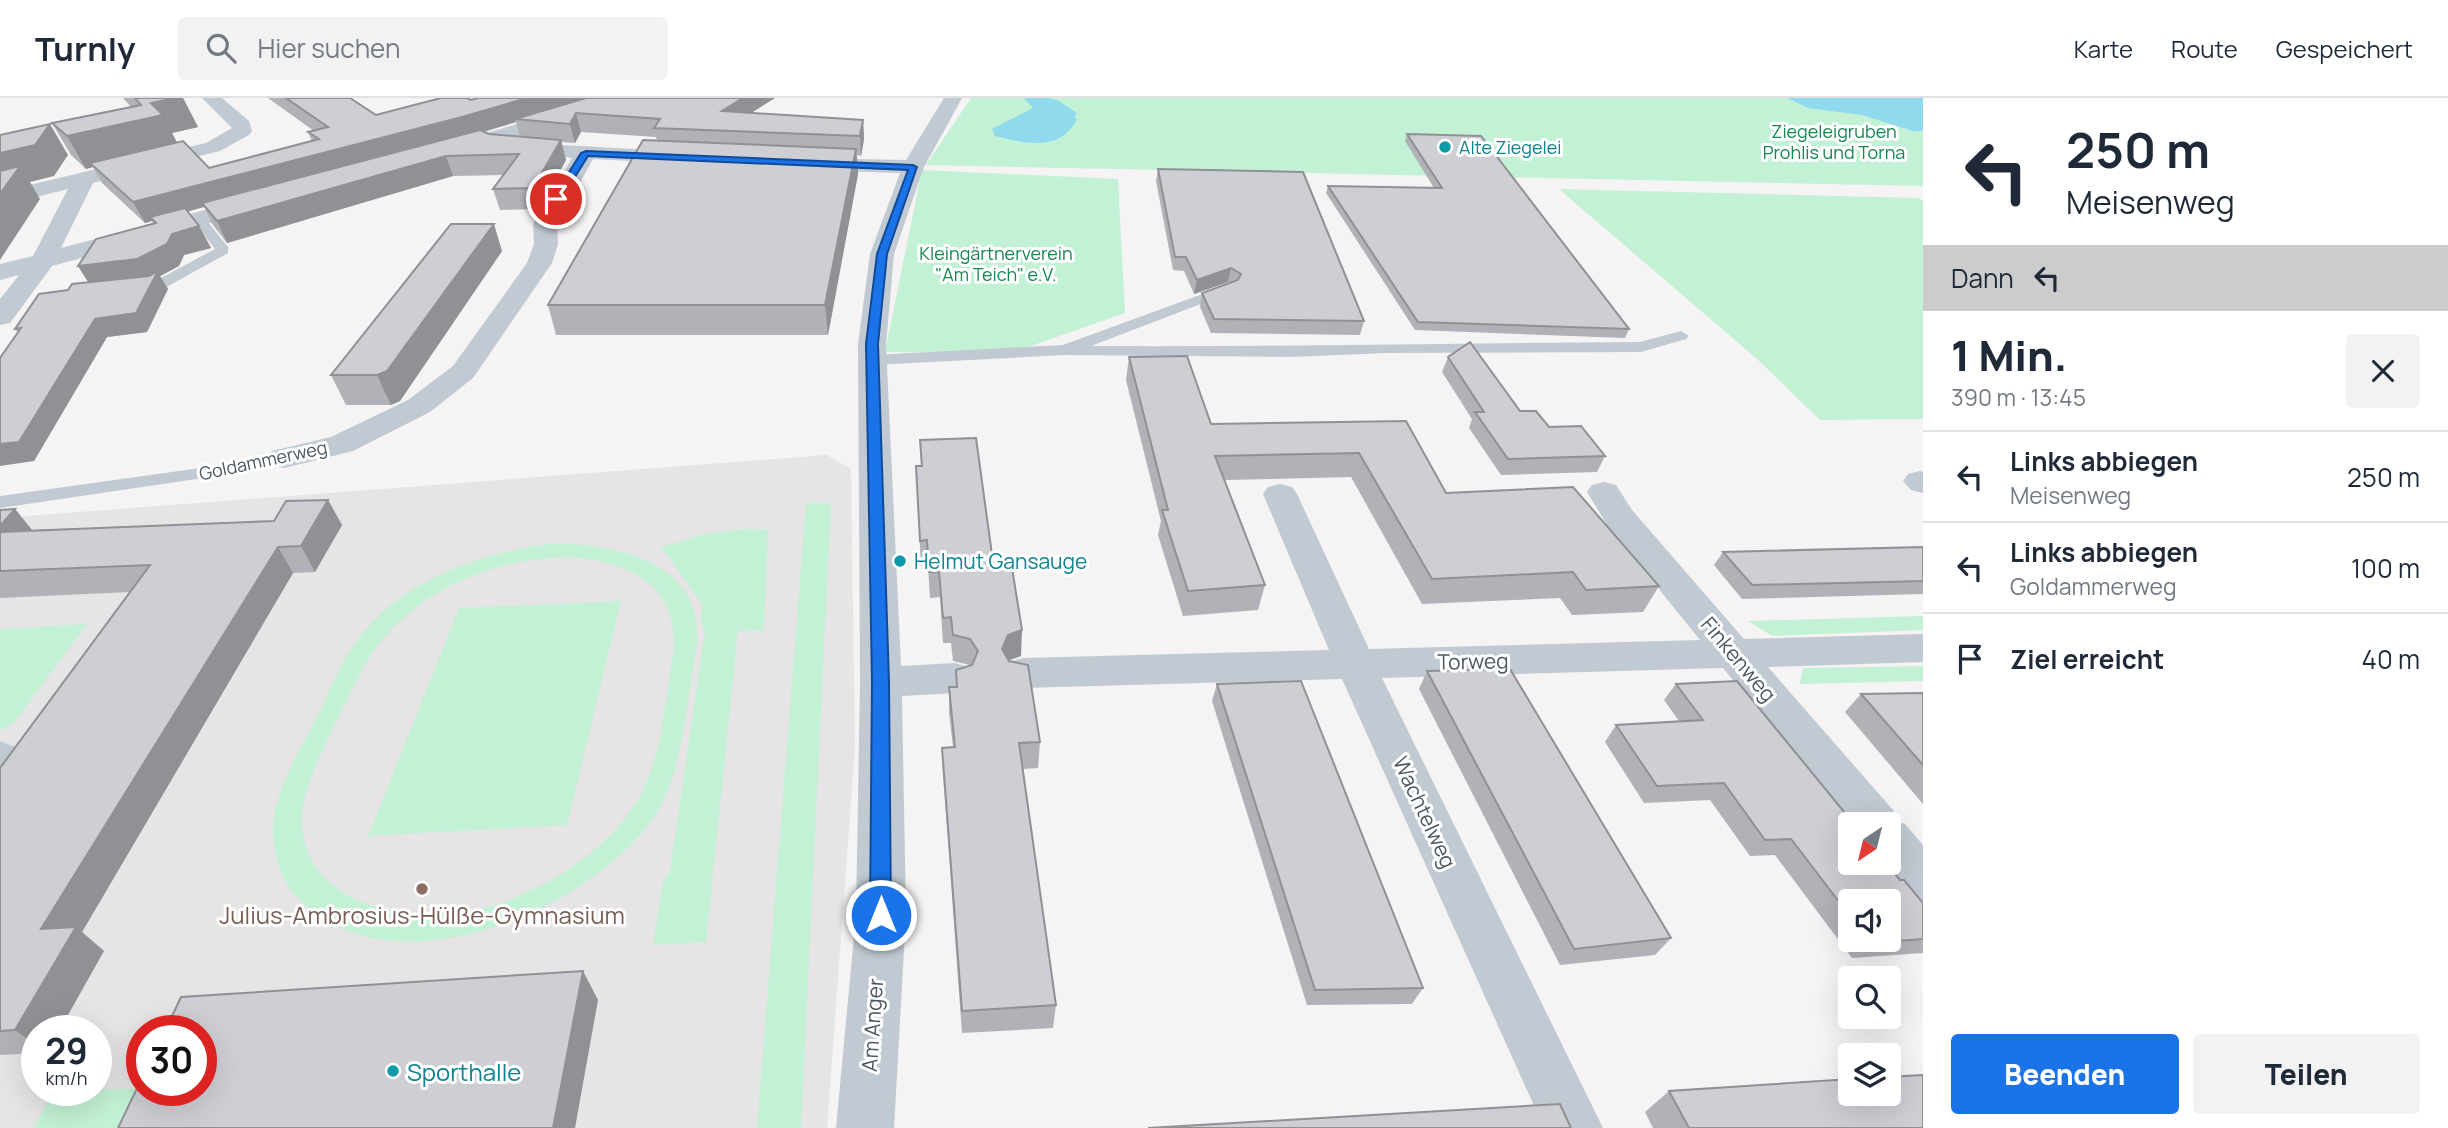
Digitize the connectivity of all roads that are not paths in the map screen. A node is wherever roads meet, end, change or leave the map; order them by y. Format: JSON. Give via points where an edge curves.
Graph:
{"nodes":[{"id":1,"x":211,"y":98,"type":"edge"},
{"id":2,"x":623,"y":98,"type":"edge"},
{"id":3,"x":953,"y":98,"type":"edge"},
{"id":4,"x":476,"y":144,"type":"junction"},
{"id":5,"x":586,"y":153,"type":"junction"},
{"id":6,"x":436,"y":154,"type":"edge"},
{"id":7,"x":707,"y":159,"type":"edge"},
{"id":8,"x":788,"y":163,"type":"edge"},
{"id":9,"x":913,"y":167,"type":"junction"},
{"id":10,"x":84,"y":179,"type":"junction"},
{"id":11,"x":0,"y":198,"type":"edge"},
{"id":12,"x":277,"y":198,"type":"edge"},
{"id":13,"x":198,"y":219,"type":"junction"},
{"id":14,"x":43,"y":262,"type":"junction"},
{"id":15,"x":0,"y":272,"type":"edge"},
{"id":16,"x":1229,"y":288,"type":"edge"},
{"id":17,"x":128,"y":291,"type":"edge"},
{"id":18,"x":36,"y":301,"type":"edge"},
{"id":19,"x":5,"y":310,"type":"edge"},
{"id":20,"x":1681,"y":336,"type":"dead end"},
{"id":21,"x":1065,"y":350,"type":"junction"},
{"id":22,"x":873,"y":360,"type":"junction"},
{"id":23,"x":284,"y":458,"type":"joint"},
{"id":24,"x":1604,"y":492,"type":"dead end"},
{"id":25,"x":1280,"y":494,"type":"dead end"},
{"id":26,"x":0,"y":502,"type":"edge"},
{"id":27,"x":1923,"y":648,"type":"edge"},
{"id":28,"x":1735,"y":655,"type":"junction"},
{"id":29,"x":1355,"y":663,"type":"junction"},
{"id":30,"x":1023,"y":673,"type":"edge"},
{"id":31,"x":954,"y":678,"type":"edge"},
{"id":32,"x":881,"y":682,"type":"junction"},
{"id":33,"x":0,"y":750,"type":"edge"},
{"id":34,"x":0,"y":769,"type":"edge"},
{"id":35,"x":1867,"y":812,"type":"edge"},
{"id":36,"x":1901,"y":854,"type":"edge"},
{"id":37,"x":1923,"y":880,"type":"edge"},
{"id":38,"x":864,"y":1128,"type":"edge"},
{"id":39,"x":1574,"y":1128,"type":"edge"}],
"edges":[{"from":1,"to":10,"type":"street","via":[[242,125],[242,131],[213,147]]},
{"from":2,"to":4,"type":"street"},
{"from":3,"to":9,"type":"street","name":"Am Anger"},
{"from":4,"to":5,"type":"street"},
{"from":4,"to":6,"type":"street"},
{"from":5,"to":7,"type":"street"},
{"from":5,"to":23,"type":"street","name":"Goldammerweg","via":[[545,224],[546,244],[538,263],[463,372],[419,406],[342,444]]},
{"from":8,"to":9,"type":"street"},
{"from":9,"to":22,"type":"street","name":"Am Anger","via":[[882,254]]},
{"from":10,"to":11,"type":"street"},
{"from":10,"to":14,"type":"street"},
{"from":12,"to":13,"type":"street"},
{"from":13,"to":14,"type":"street"},
{"from":13,"to":17,"type":"lane","via":[[223,250],[154,288]]},
{"from":14,"to":15,"type":"street"},
{"from":14,"to":19,"type":"street"},
{"from":16,"to":21,"type":"lane"},
{"from":18,"to":19,"type":"lane"},
{"from":20,"to":21,"type":"lane","via":[[1641,347]]},
{"from":21,"to":22,"type":"lane"},
{"from":22,"to":32,"type":"street","name":"Am Anger"},
{"from":23,"to":26,"type":"lane","name":"Goldammerweg"},
{"from":24,"to":28,"type":"street","name":"Finkenweg","via":[[1619,517]]},
{"from":25,"to":29,"type":"street","name":"Wachtelweg"},
{"from":27,"to":28,"type":"street","name":"Torweg"},
{"from":28,"to":29,"type":"street","name":"Torweg"},
{"from":28,"to":35,"type":"street","name":"Finkenweg"},
{"from":29,"to":30,"type":"street","name":"Torweg"},
{"from":29,"to":39,"type":"street","name":"Wachtelweg"},
{"from":31,"to":32,"type":"street"},
{"from":32,"to":38,"type":"street","name":"Am Anger","via":[[881,915]]},
{"from":33,"to":34,"type":"lane","via":[[10,755]]},
{"from":36,"to":37,"type":"street"}]}
